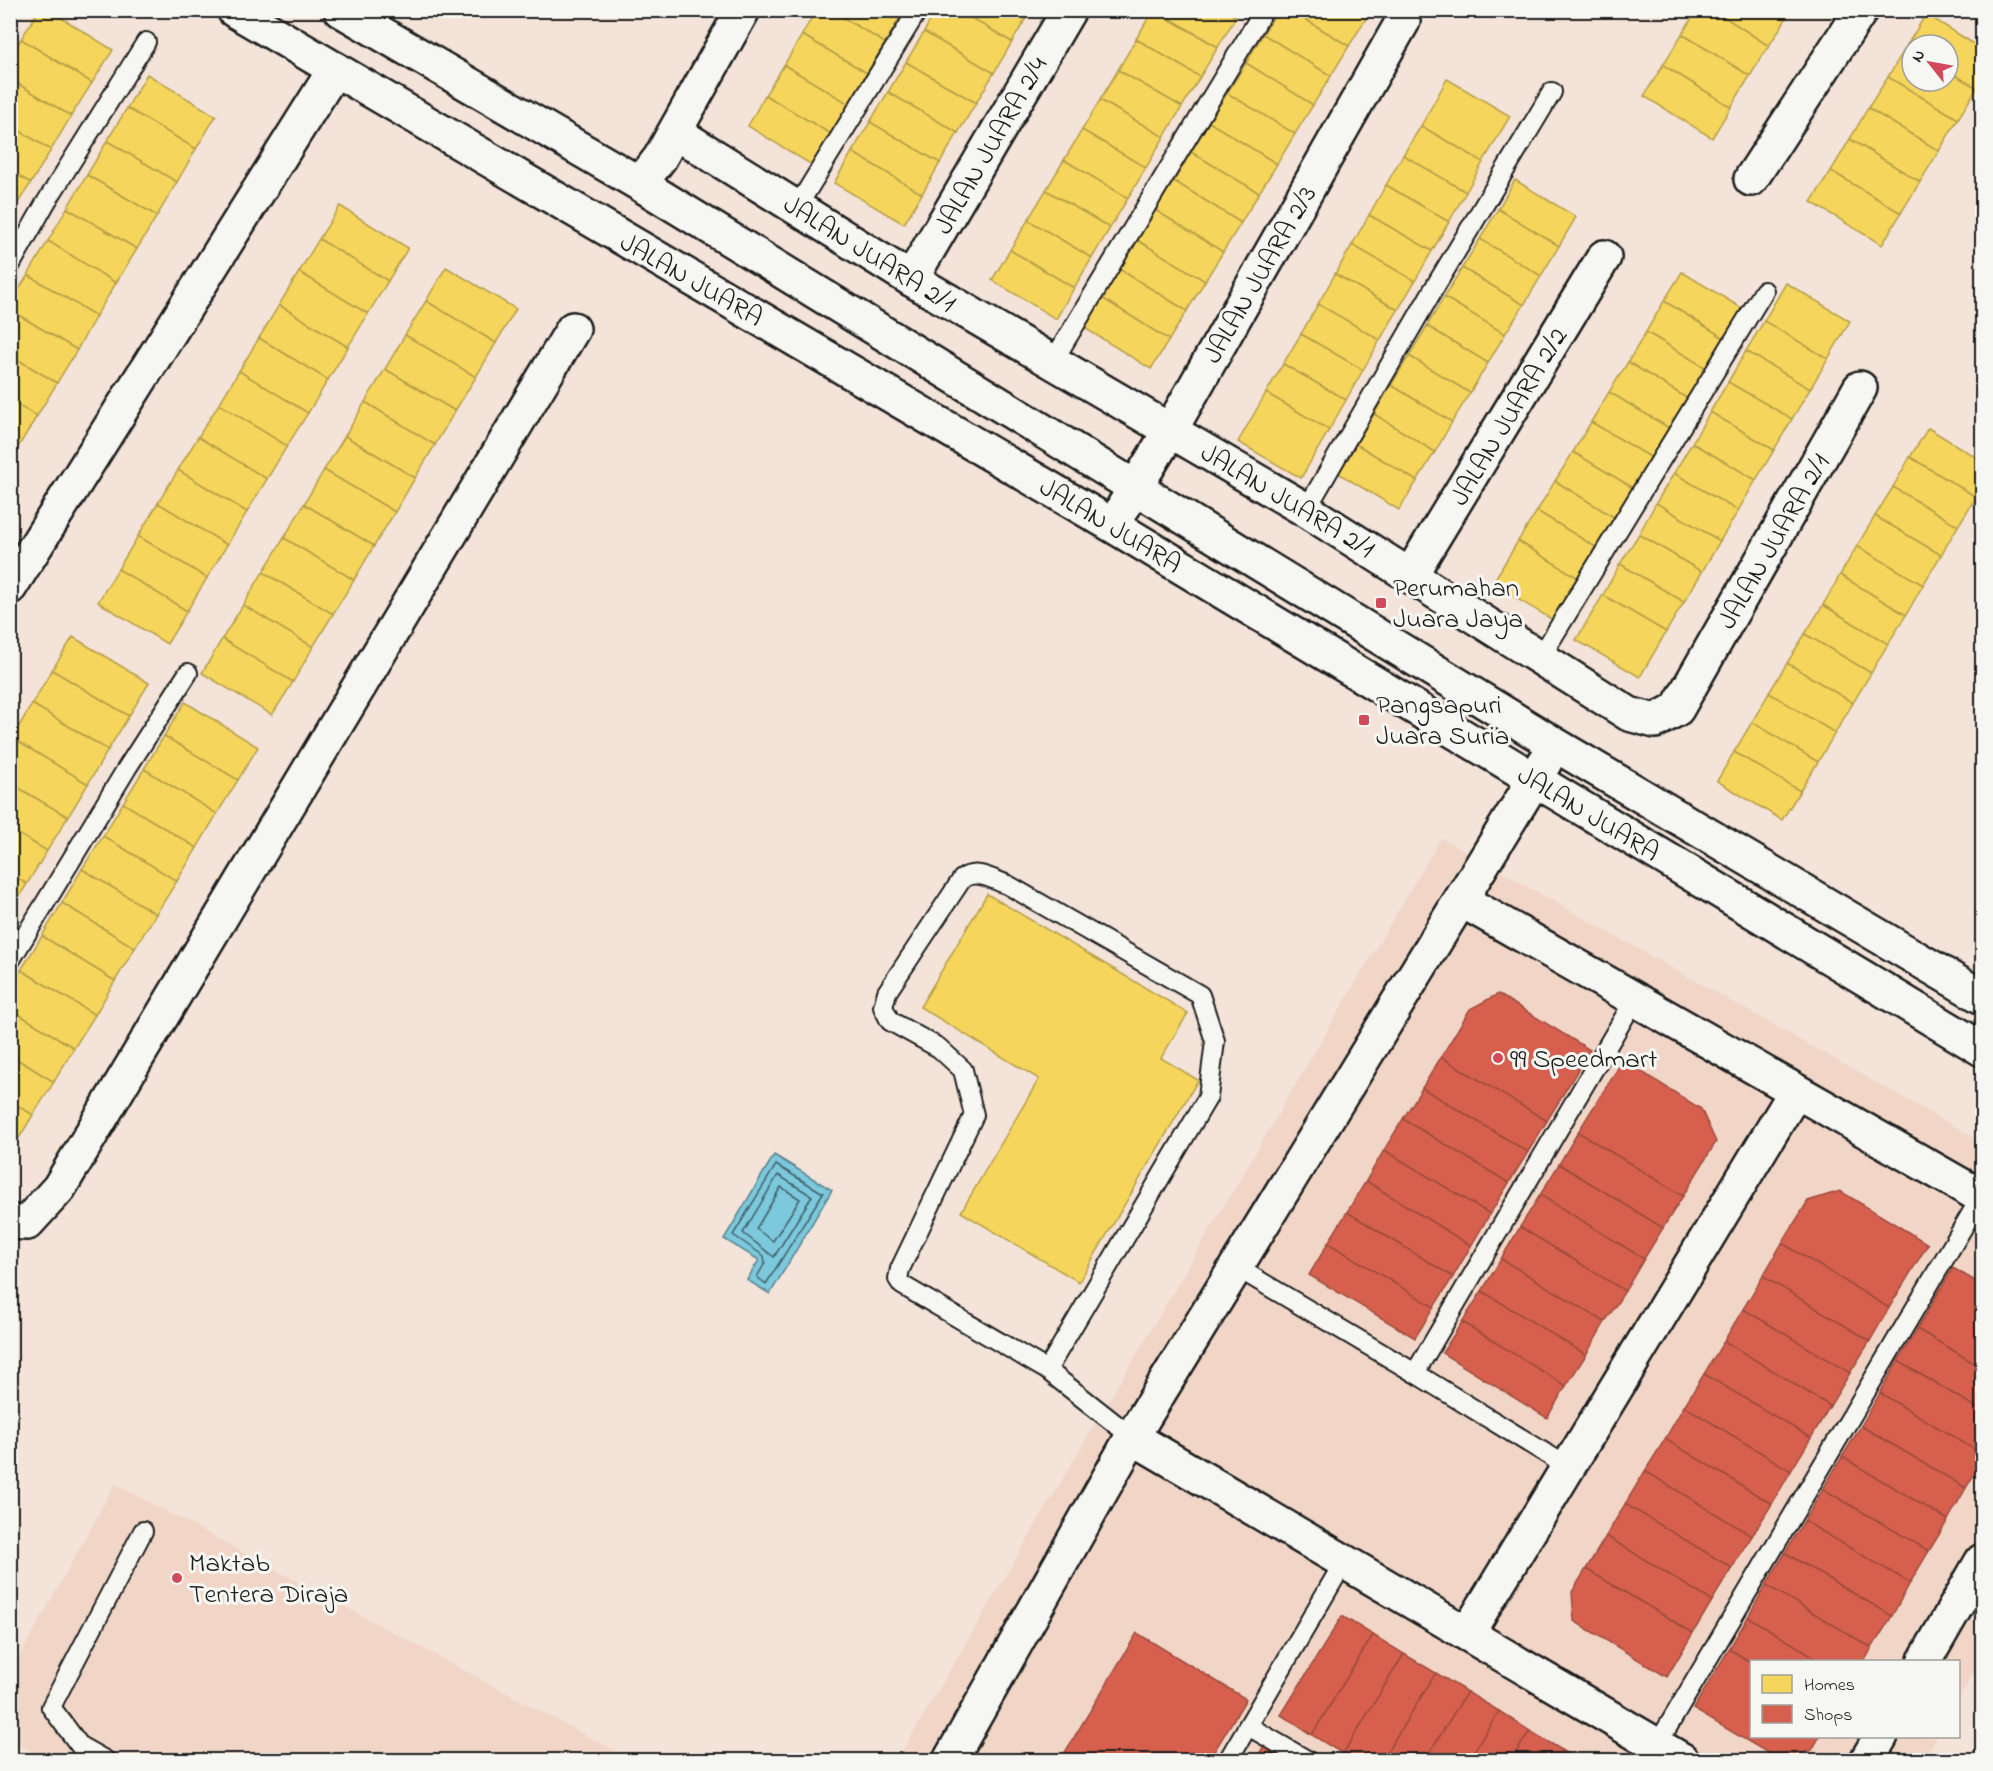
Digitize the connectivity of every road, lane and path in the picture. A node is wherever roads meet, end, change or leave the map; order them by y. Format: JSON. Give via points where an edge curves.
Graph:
{"nodes":[{"id":1,"x":234,"y":10,"type":"edge"},
{"id":2,"x":341,"y":10,"type":"edge"},
{"id":3,"x":743,"y":10,"type":"edge"},
{"id":4,"x":918,"y":10,"type":"edge"},
{"id":5,"x":1069,"y":10,"type":"edge"},
{"id":6,"x":1264,"y":10,"type":"edge"},
{"id":7,"x":1861,"y":10,"type":"edge"},
{"id":8,"x":1403,"y":21,"type":"dead end"},
{"id":9,"x":146,"y":42,"type":"dead end"},
{"id":10,"x":335,"y":69,"type":"junction"},
{"id":11,"x":1552,"y":92,"type":"dead end"},
{"id":12,"x":675,"y":132,"type":"junction"},
{"id":13,"x":1751,"y":179,"type":"dead end"},
{"id":14,"x":640,"y":184,"type":"junction"},
{"id":15,"x":797,"y":207,"type":"junction"},
{"id":16,"x":1604,"y":257,"type":"dead end"},
{"id":17,"x":10,"y":266,"type":"edge"},
{"id":18,"x":911,"y":279,"type":"junction"},
{"id":19,"x":1764,"y":291,"type":"dead end"},
{"id":20,"x":573,"y":329,"type":"dead end"},
{"id":21,"x":1052,"y":363,"type":"junction"},
{"id":22,"x":1860,"y":388,"type":"dead end"},
{"id":23,"x":1171,"y":429,"type":"junction"},
{"id":24,"x":1136,"y":486,"type":"junction"},
{"id":25,"x":1306,"y":510,"type":"junction"},
{"id":26,"x":1112,"y":525,"type":"junction"},
{"id":27,"x":1411,"y":574,"type":"junction"},
{"id":28,"x":10,"y":587,"type":"edge"},
{"id":29,"x":1540,"y":658,"type":"junction"},
{"id":30,"x":188,"y":673,"type":"dead end"},
{"id":31,"x":1554,"y":744,"type":"junction"},
{"id":32,"x":1535,"y":781,"type":"junction"},
{"id":33,"x":1461,"y":900,"type":"junction"},
{"id":34,"x":10,"y":961,"type":"edge"},
{"id":35,"x":1983,"y":997,"type":"edge"},
{"id":36,"x":1635,"y":999,"type":"junction"},
{"id":37,"x":1983,"y":1049,"type":"edge"},
{"id":38,"x":1796,"y":1091,"type":"junction"},
{"id":39,"x":1982,"y":1197,"type":"edge"},
{"id":40,"x":10,"y":1222,"type":"edge"},
{"id":41,"x":1236,"y":1267,"type":"junction"},
{"id":42,"x":1047,"y":1370,"type":"junction"},
{"id":43,"x":1415,"y":1373,"type":"junction"},
{"id":44,"x":1132,"y":1437,"type":"junction"},
{"id":45,"x":1568,"y":1467,"type":"junction"},
{"id":46,"x":143,"y":1531,"type":"dead end"},
{"id":47,"x":1983,"y":1561,"type":"edge"},
{"id":48,"x":1344,"y":1562,"type":"junction"},
{"id":49,"x":1467,"y":1634,"type":"junction"},
{"id":50,"x":1925,"y":1660,"type":"edge"},
{"id":51,"x":1248,"y":1726,"type":"junction"},
{"id":52,"x":1880,"y":1738,"type":"edge"},
{"id":53,"x":1670,"y":1753,"type":"edge"},
{"id":54,"x":105,"y":1761,"type":"edge"},
{"id":55,"x":950,"y":1761,"type":"edge"},
{"id":56,"x":1228,"y":1761,"type":"edge"},
{"id":57,"x":1307,"y":1761,"type":"edge"},
{"id":58,"x":1867,"y":1761,"type":"edge"}],
"edges":[{"from":1,"to":10,"type":"street","name":"JALAN JUARA"},
{"from":2,"to":14,"type":"street","name":"JALAN JUARA"},
{"from":3,"to":12,"type":"street"},
{"from":4,"to":15,"type":"lane"},
{"from":5,"to":18,"type":"street","name":"JALAN JUARA 2/4"},
{"from":6,"to":21,"type":"lane"},
{"from":7,"to":13,"type":"street"},
{"from":8,"to":23,"type":"street","name":"JALAN JUARA 2/3"},
{"from":9,"to":17,"type":"lane"},
{"from":10,"to":26,"type":"street","name":"JALAN JUARA"},
{"from":10,"to":28,"type":"street"},
{"from":11,"to":25,"type":"lane"},
{"from":12,"to":14,"type":"street"},
{"from":12,"to":15,"type":"street","name":"JALAN JUARA 2/1"},
{"from":14,"to":24,"type":"street","name":"JALAN JUARA"},
{"from":15,"to":18,"type":"street","name":"JALAN JUARA 2/1"},
{"from":16,"to":27,"type":"street","name":"JALAN JUARA 2/2"},
{"from":18,"to":21,"type":"street","name":"JALAN JUARA 2/1"},
{"from":19,"to":29,"type":"lane"},
{"from":20,"to":40,"type":"street","via":[[59,1188],[27,1223]]},
{"from":21,"to":23,"type":"street","name":"JALAN JUARA 2/1"},
{"from":22,"to":29,"type":"street","name":"JALAN JUARA 2/1","via":[[1677,710],[1655,721],[1629,714]]},
{"from":23,"to":24,"type":"street","name":"JALAN JUARA 2/3"},
{"from":23,"to":25,"type":"street","name":"JALAN JUARA 2/1"},
{"from":24,"to":26,"type":"street","name":"JALAN JUARA 2/3"},
{"from":24,"to":31,"type":"street","name":"JALAN JUARA"},
{"from":25,"to":27,"type":"street","name":"JALAN JUARA 2/1"},
{"from":26,"to":32,"type":"street","name":"JALAN JUARA"},
{"from":27,"to":29,"type":"street","name":"JALAN JUARA 2/1"},
{"from":30,"to":34,"type":"lane"},
{"from":31,"to":32,"type":"street"},
{"from":31,"to":35,"type":"street","name":"JALAN JUARA"},
{"from":32,"to":33,"type":"street"},
{"from":32,"to":37,"type":"street","name":"JALAN JUARA"},
{"from":33,"to":36,"type":"street"},
{"from":33,"to":41,"type":"street"},
{"from":36,"to":38,"type":"street"},
{"from":36,"to":43,"type":"lane"},
{"from":38,"to":39,"type":"street"},
{"from":38,"to":45,"type":"street"},
{"from":39,"to":53,"type":"lane"},
{"from":41,"to":43,"type":"lane"},
{"from":41,"to":44,"type":"street"},
{"from":42,"to":42,"type":"lane","via":[[1208,1097],[1215,1041],[1200,995],[1008,885],[969,873],[887,992],[883,1007],[890,1021],[939,1048],[963,1070],[974,1115],[898,1279],[902,1286]]},
{"from":42,"to":44,"type":"lane"},
{"from":43,"to":45,"type":"lane"},
{"from":44,"to":48,"type":"street"},
{"from":44,"to":55,"type":"street"},
{"from":45,"to":49,"type":"street"},
{"from":46,"to":54,"type":"lane","via":[[51,1707],[80,1746]]},
{"from":47,"to":50,"type":"street"},
{"from":48,"to":49,"type":"street"},
{"from":48,"to":51,"type":"lane"},
{"from":49,"to":53,"type":"street"},
{"from":51,"to":56,"type":"lane"},
{"from":51,"to":57,"type":"lane"},
{"from":52,"to":58,"type":"street"}]}
